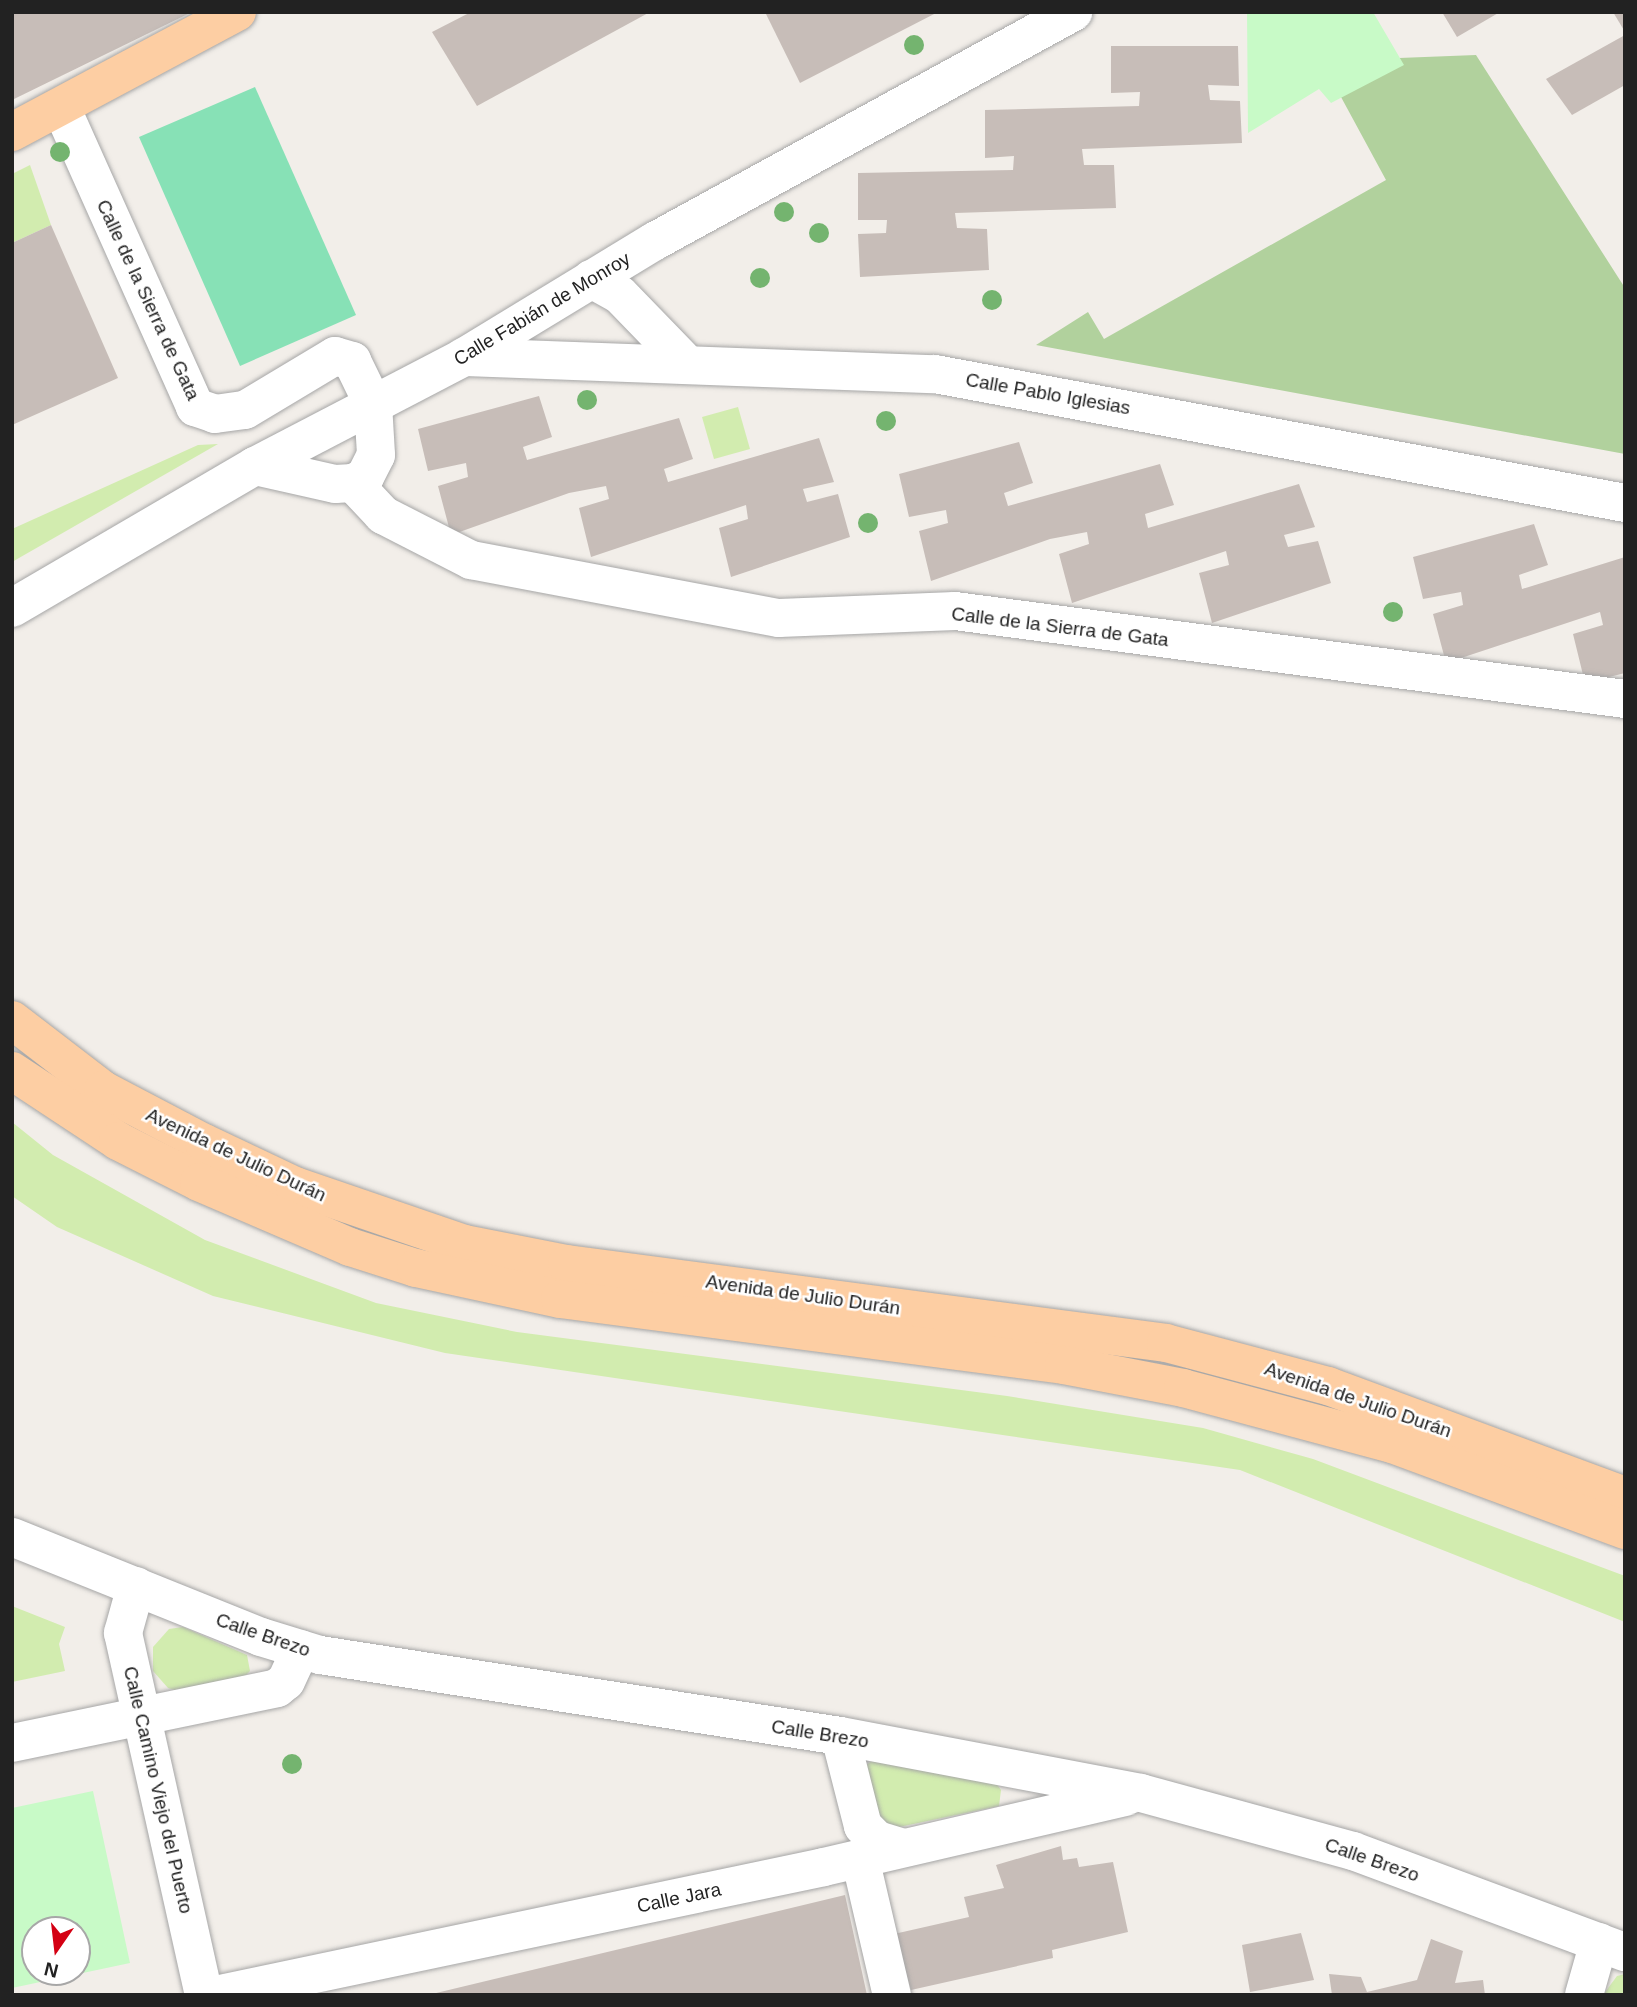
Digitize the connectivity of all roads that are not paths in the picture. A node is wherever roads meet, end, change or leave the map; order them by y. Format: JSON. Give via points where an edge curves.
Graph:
{"nodes":[{"id":1,"x":237,"y":12,"type":"edge"},
{"id":2,"x":1074,"y":12,"type":"edge"},
{"id":3,"x":61,"y":107,"type":"junction"},
{"id":4,"x":12,"y":132,"type":"edge"},
{"id":5,"x":655,"y":241,"type":"junction"},
{"id":6,"x":578,"y":287,"type":"junction"},
{"id":7,"x":640,"y":320,"type":"junction"},
{"id":8,"x":464,"y":357,"type":"junction"},
{"id":9,"x":586,"y":361,"type":"junction"},
{"id":10,"x":686,"y":363,"type":"junction"},
{"id":11,"x":373,"y":404,"type":"junction"},
{"id":12,"x":255,"y":466,"type":"junction"},
{"id":13,"x":353,"y":483,"type":"junction"},
{"id":14,"x":1625,"y":503,"type":"edge"},
{"id":15,"x":12,"y":608,"type":"edge"},
{"id":16,"x":1625,"y":699,"type":"edge"},
{"id":17,"x":12,"y":1020,"type":"edge"},
{"id":18,"x":12,"y":1071,"type":"edge"},
{"id":19,"x":1625,"y":1496,"type":"edge"},
{"id":20,"x":1625,"y":1530,"type":"edge"},
{"id":21,"x":12,"y":1537,"type":"edge"},
{"id":22,"x":136,"y":1587,"type":"junction"},
{"id":23,"x":301,"y":1649,"type":"junction"},
{"id":24,"x":385,"y":1666,"type":"junction"},
{"id":25,"x":277,"y":1688,"type":"junction"},
{"id":26,"x":141,"y":1715,"type":"junction"},
{"id":27,"x":840,"y":1736,"type":"junction"},
{"id":28,"x":12,"y":1743,"type":"edge"},
{"id":29,"x":1001,"y":1766,"type":"junction"},
{"id":30,"x":1141,"y":1793,"type":"junction"},
{"id":31,"x":857,"y":1811,"type":"junction"},
{"id":32,"x":1002,"y":1824,"type":"junction"},
{"id":33,"x":900,"y":1847,"type":"junction"},
{"id":34,"x":842,"y":1863,"type":"junction"},
{"id":35,"x":1612,"y":1947,"type":"edge"},
{"id":36,"x":204,"y":1995,"type":"edge"},
{"id":37,"x":215,"y":1995,"type":"edge"},
{"id":38,"x":892,"y":1995,"type":"edge"},
{"id":39,"x":1584,"y":1995,"type":"edge"}],
"edges":[{"from":1,"to":3,"type":"main road"},
{"from":2,"to":5,"type":"street","name":"Calle Fabián de Monroy"},
{"from":3,"to":4,"type":"main road"},
{"from":3,"to":11,"type":"street","name":"Calle de la Sierra de Gata","via":[[195,407],[215,414],[245,410],[335,356],[352,361]]},
{"from":5,"to":6,"type":"street","name":"Calle Fabián de Monroy"},
{"from":5,"to":7,"type":"street"},
{"from":6,"to":7,"type":"street","via":[[620,295]]},
{"from":6,"to":8,"type":"street","name":"Calle Fabián de Monroy"},
{"from":6,"to":9,"type":"street","via":[[557,321],[562,340]]},
{"from":7,"to":10,"type":"street"},
{"from":8,"to":9,"type":"street","name":"Calle Pablo Iglesias"},
{"from":8,"to":11,"type":"street","name":"Calle Fabián de Monroy"},
{"from":9,"to":10,"type":"street","name":"Calle Pablo Iglesias"},
{"from":10,"to":14,"type":"street","name":"Calle Pablo Iglesias","via":[[935,374]]},
{"from":11,"to":12,"type":"street","name":"Calle Fabián de Monroy"},
{"from":11,"to":13,"type":"street","via":[[376,455],[365,477]]},
{"from":12,"to":13,"type":"street","via":[[335,484]]},
{"from":12,"to":15,"type":"street","name":"Calle Fabián de Monroy"},
{"from":13,"to":16,"type":"street","name":"Calle de la Sierra de Gata","via":[[383,515],[471,560],[779,618],[955,611]]},
{"from":17,"to":19,"type":"main road","name":"Avenida de Julio Durán","via":[[103,1090],[204,1143],[295,1186],[464,1244],[581,1266],[1166,1343],[1328,1386]]},
{"from":18,"to":20,"type":"main road","name":"Avenida de Julio Durán","via":[[118,1141],[199,1182],[350,1247],[416,1268],[561,1299],[1064,1366],[1183,1388],[1392,1444]]},
{"from":21,"to":22,"type":"street","name":"Calle Brezo"},
{"from":22,"to":23,"type":"street","name":"Calle Brezo"},
{"from":22,"to":26,"type":"street","name":"Calle Camino Viejo del Puerto","via":[[123,1633]]},
{"from":23,"to":24,"type":"street","name":"Calle Brezo"},
{"from":23,"to":25,"type":"street","via":[[286,1681]]},
{"from":24,"to":25,"type":"street"},
{"from":24,"to":27,"type":"street","name":"Calle Brezo"},
{"from":25,"to":26,"type":"street"},
{"from":26,"to":28,"type":"street"},
{"from":26,"to":36,"type":"street","name":"Calle Camino Viejo del Puerto"},
{"from":27,"to":29,"type":"street","name":"Calle Brezo"},
{"from":27,"to":31,"type":"street"},
{"from":29,"to":30,"type":"street","name":"Calle Brezo"},
{"from":29,"to":32,"type":"street","via":[[1020,1791],[1020,1802]]},
{"from":30,"to":32,"type":"street","name":"Calle Jara"},
{"from":30,"to":35,"type":"street","name":"Calle Brezo","via":[[1353,1851]]},
{"from":31,"to":33,"type":"street","via":[[863,1826],[877,1840]]},
{"from":31,"to":34,"type":"street"},
{"from":32,"to":33,"type":"street","name":"Calle Jara"},
{"from":33,"to":34,"type":"street","name":"Calle Jara"},
{"from":34,"to":37,"type":"street","name":"Calle Jara"},
{"from":34,"to":38,"type":"street"},
{"from":35,"to":39,"type":"street"}]}
